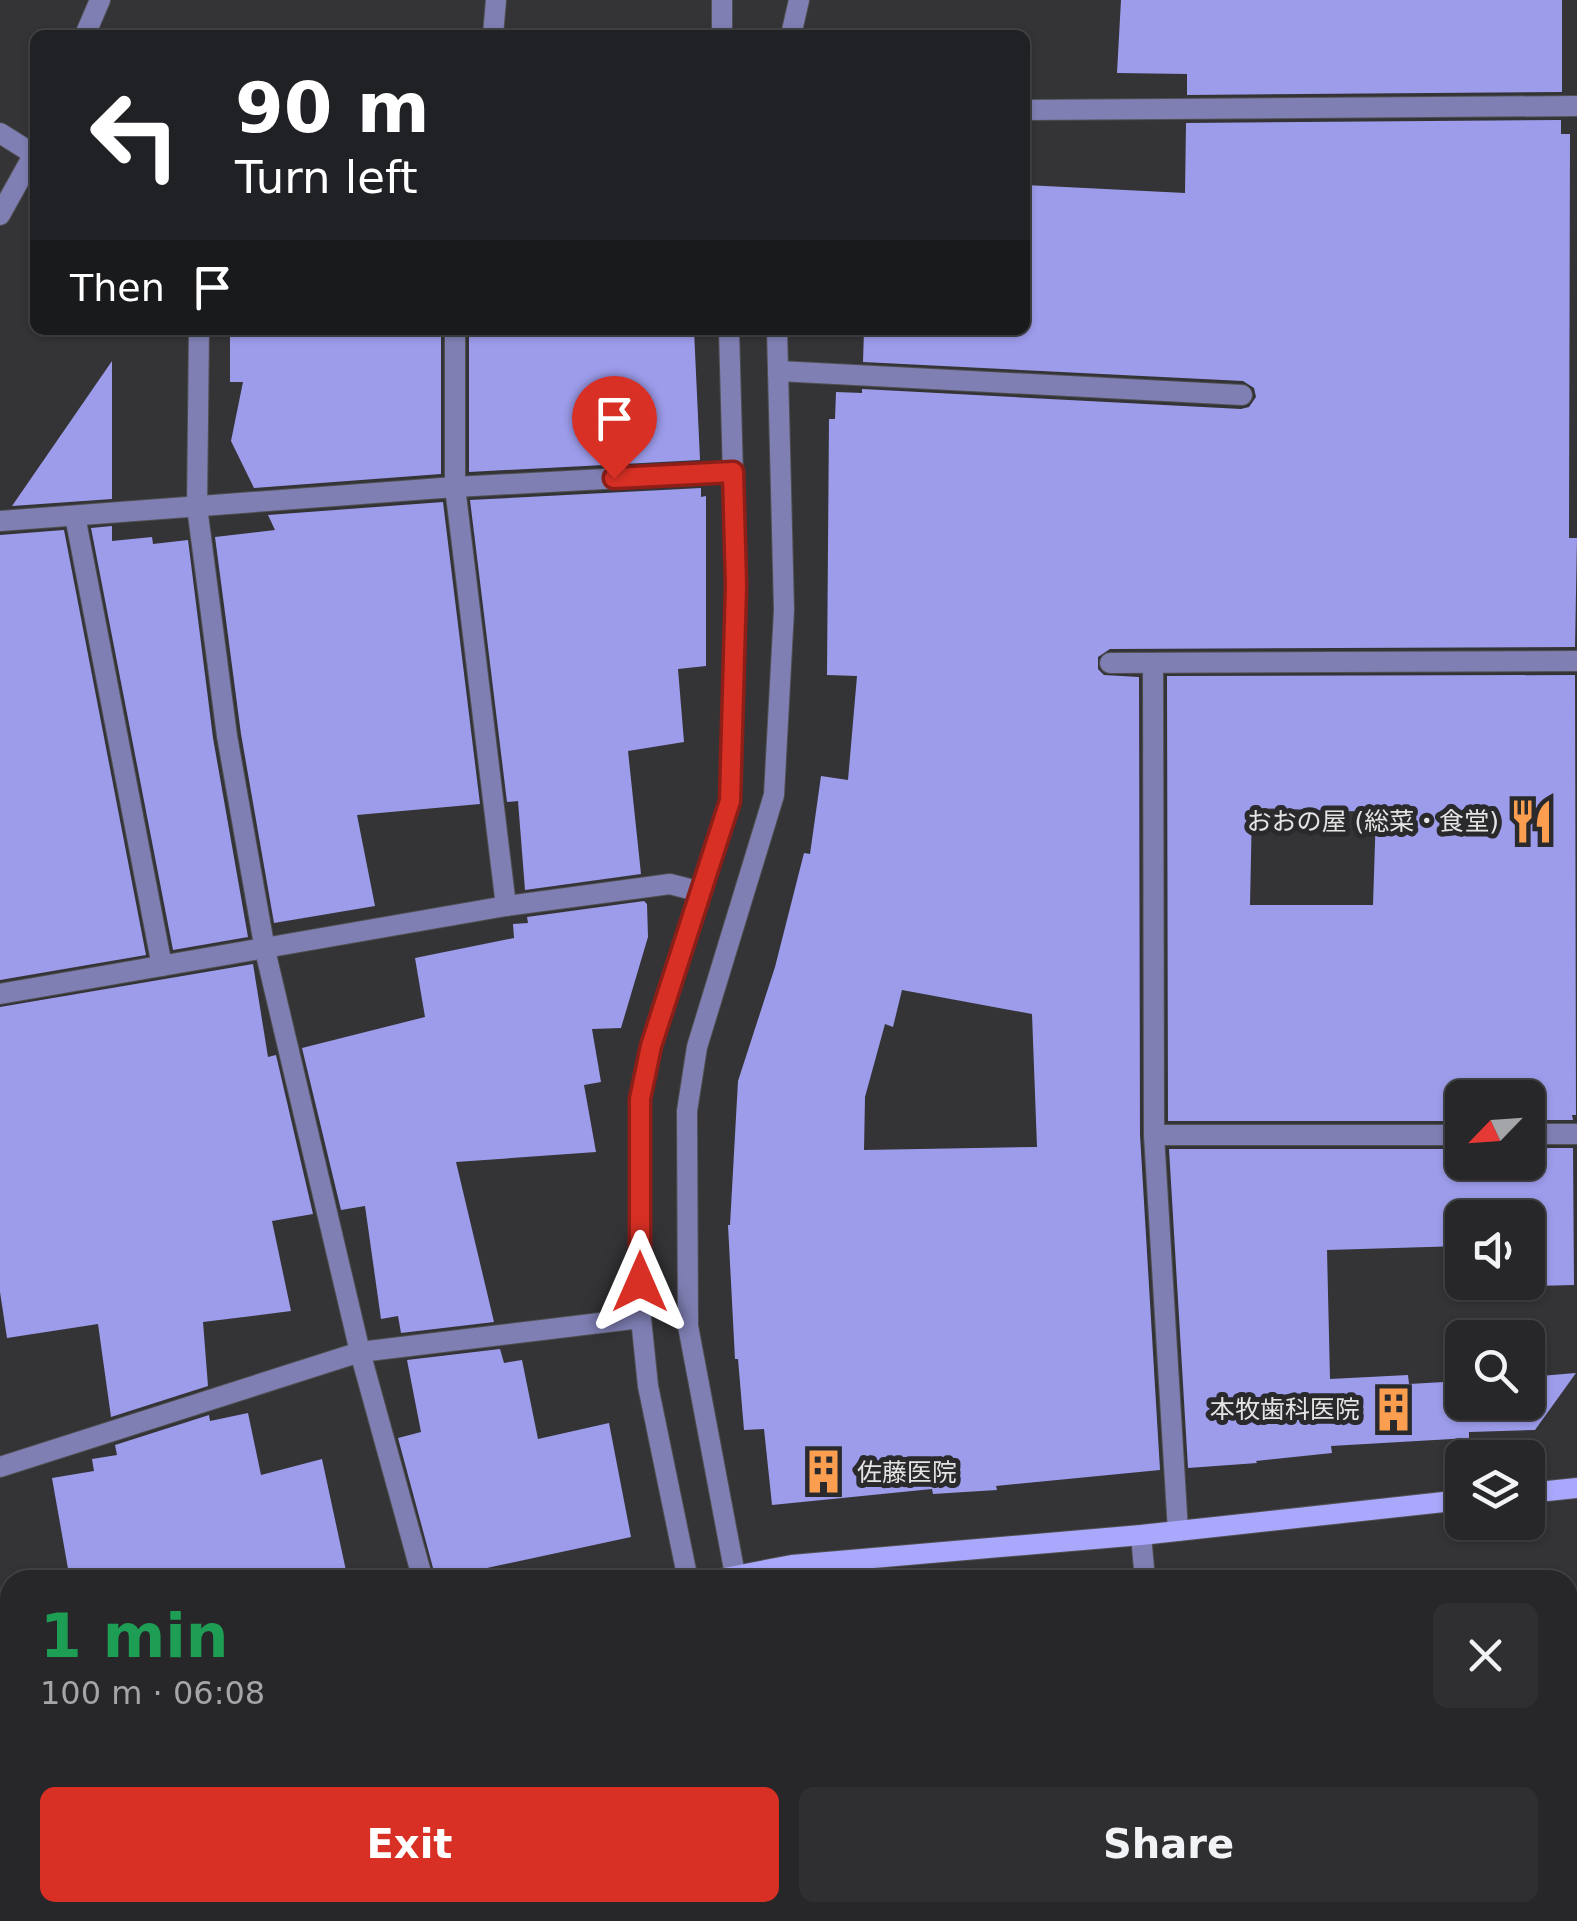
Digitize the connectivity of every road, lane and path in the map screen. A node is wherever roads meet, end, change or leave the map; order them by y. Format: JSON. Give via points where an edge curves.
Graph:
{"nodes":[{"id":1,"x":100,"y":0,"type":"edge"},
{"id":2,"x":496,"y":0,"type":"edge"},
{"id":3,"x":722,"y":0,"type":"edge"},
{"id":4,"x":798,"y":0,"type":"edge"},
{"id":5,"x":87,"y":30,"type":"edge"},
{"id":6,"x":493,"y":30,"type":"edge"},
{"id":7,"x":722,"y":30,"type":"edge"},
{"id":8,"x":792,"y":30,"type":"edge"},
{"id":9,"x":1577,"y":106,"type":"edge"},
{"id":10,"x":1030,"y":110,"type":"edge"},
{"id":11,"x":0,"y":133,"type":"edge"},
{"id":12,"x":30,"y":151,"type":"edge"},
{"id":13,"x":30,"y":163,"type":"edge"},
{"id":14,"x":0,"y":214,"type":"edge"},
{"id":15,"x":199,"y":335,"type":"edge"},
{"id":16,"x":455,"y":335,"type":"edge"},
{"id":17,"x":729,"y":335,"type":"edge"},
{"id":18,"x":777,"y":335,"type":"edge"},
{"id":19,"x":778,"y":371,"type":"junction"},
{"id":20,"x":1242,"y":395,"type":"dead end"},
{"id":21,"x":733,"y":472,"type":"junction"},
{"id":22,"x":456,"y":488,"type":"junction"},
{"id":23,"x":197,"y":508,"type":"junction"},
{"id":24,"x":76,"y":516,"type":"junction"},
{"id":25,"x":0,"y":522,"type":"edge"},
{"id":26,"x":1577,"y":661,"type":"edge"},
{"id":27,"x":1153,"y":662,"type":"junction"},
{"id":28,"x":1110,"y":663,"type":"dead end"},
{"id":29,"x":700,"y":892,"type":"junction"},
{"id":30,"x":506,"y":906,"type":"junction"},
{"id":31,"x":265,"y":950,"type":"junction"},
{"id":32,"x":162,"y":966,"type":"junction"},
{"id":33,"x":0,"y":994,"type":"edge"},
{"id":34,"x":1445,"y":1134,"type":"edge"},
{"id":35,"x":1545,"y":1134,"type":"edge"},
{"id":36,"x":1577,"y":1134,"type":"edge"},
{"id":37,"x":1154,"y":1135,"type":"junction"},
{"id":38,"x":640,"y":1318,"type":"junction"},
{"id":39,"x":360,"y":1352,"type":"junction"},
{"id":40,"x":0,"y":1467,"type":"edge"},
{"id":41,"x":1577,"y":1488,"type":"edge"},
{"id":42,"x":1545,"y":1492,"type":"edge"},
{"id":43,"x":1445,"y":1502,"type":"edge"},
{"id":44,"x":1178,"y":1531,"type":"junction"},
{"id":45,"x":1140,"y":1535,"type":"junction"},
{"id":46,"x":420,"y":1570,"type":"edge"},
{"id":47,"x":686,"y":1570,"type":"edge"},
{"id":48,"x":728,"y":1570,"type":"edge"},
{"id":49,"x":770,"y":1570,"type":"edge"},
{"id":50,"x":1144,"y":1570,"type":"edge"}],
"edges":[{"from":1,"to":5,"type":"street"},
{"from":2,"to":6,"type":"street"},
{"from":3,"to":7,"type":"street"},
{"from":4,"to":8,"type":"street"},
{"from":9,"to":10,"type":"street"},
{"from":11,"to":12,"type":"street"},
{"from":13,"to":14,"type":"street"},
{"from":15,"to":23,"type":"street"},
{"from":16,"to":22,"type":"street"},
{"from":17,"to":21,"type":"street"},
{"from":18,"to":19,"type":"street"},
{"from":19,"to":20,"type":"street"},
{"from":19,"to":48,"type":"street","via":[[784,610],[774,795],[698,1047],[687,1112],[688,1326]]},
{"from":21,"to":22,"type":"street"},
{"from":21,"to":29,"type":"street","via":[[730,801]]},
{"from":22,"to":23,"type":"street"},
{"from":22,"to":30,"type":"street"},
{"from":23,"to":24,"type":"street"},
{"from":23,"to":31,"type":"street"},
{"from":24,"to":25,"type":"street"},
{"from":24,"to":32,"type":"street"},
{"from":26,"to":27,"type":"street"},
{"from":27,"to":28,"type":"street"},
{"from":27,"to":37,"type":"street"},
{"from":29,"to":30,"type":"street","via":[[670,884]]},
{"from":29,"to":38,"type":"street","via":[[640,1099]]},
{"from":30,"to":31,"type":"street"},
{"from":31,"to":32,"type":"street"},
{"from":31,"to":39,"type":"street"},
{"from":32,"to":33,"type":"street"},
{"from":34,"to":37,"type":"street"},
{"from":35,"to":36,"type":"street"},
{"from":37,"to":44,"type":"street"},
{"from":38,"to":39,"type":"street"},
{"from":38,"to":47,"type":"street"},
{"from":39,"to":40,"type":"street"},
{"from":39,"to":46,"type":"street"},
{"from":41,"to":42,"type":"street"},
{"from":43,"to":44,"type":"street"},
{"from":44,"to":45,"type":"street"},
{"from":45,"to":49,"type":"street"},
{"from":45,"to":50,"type":"street"}]}
